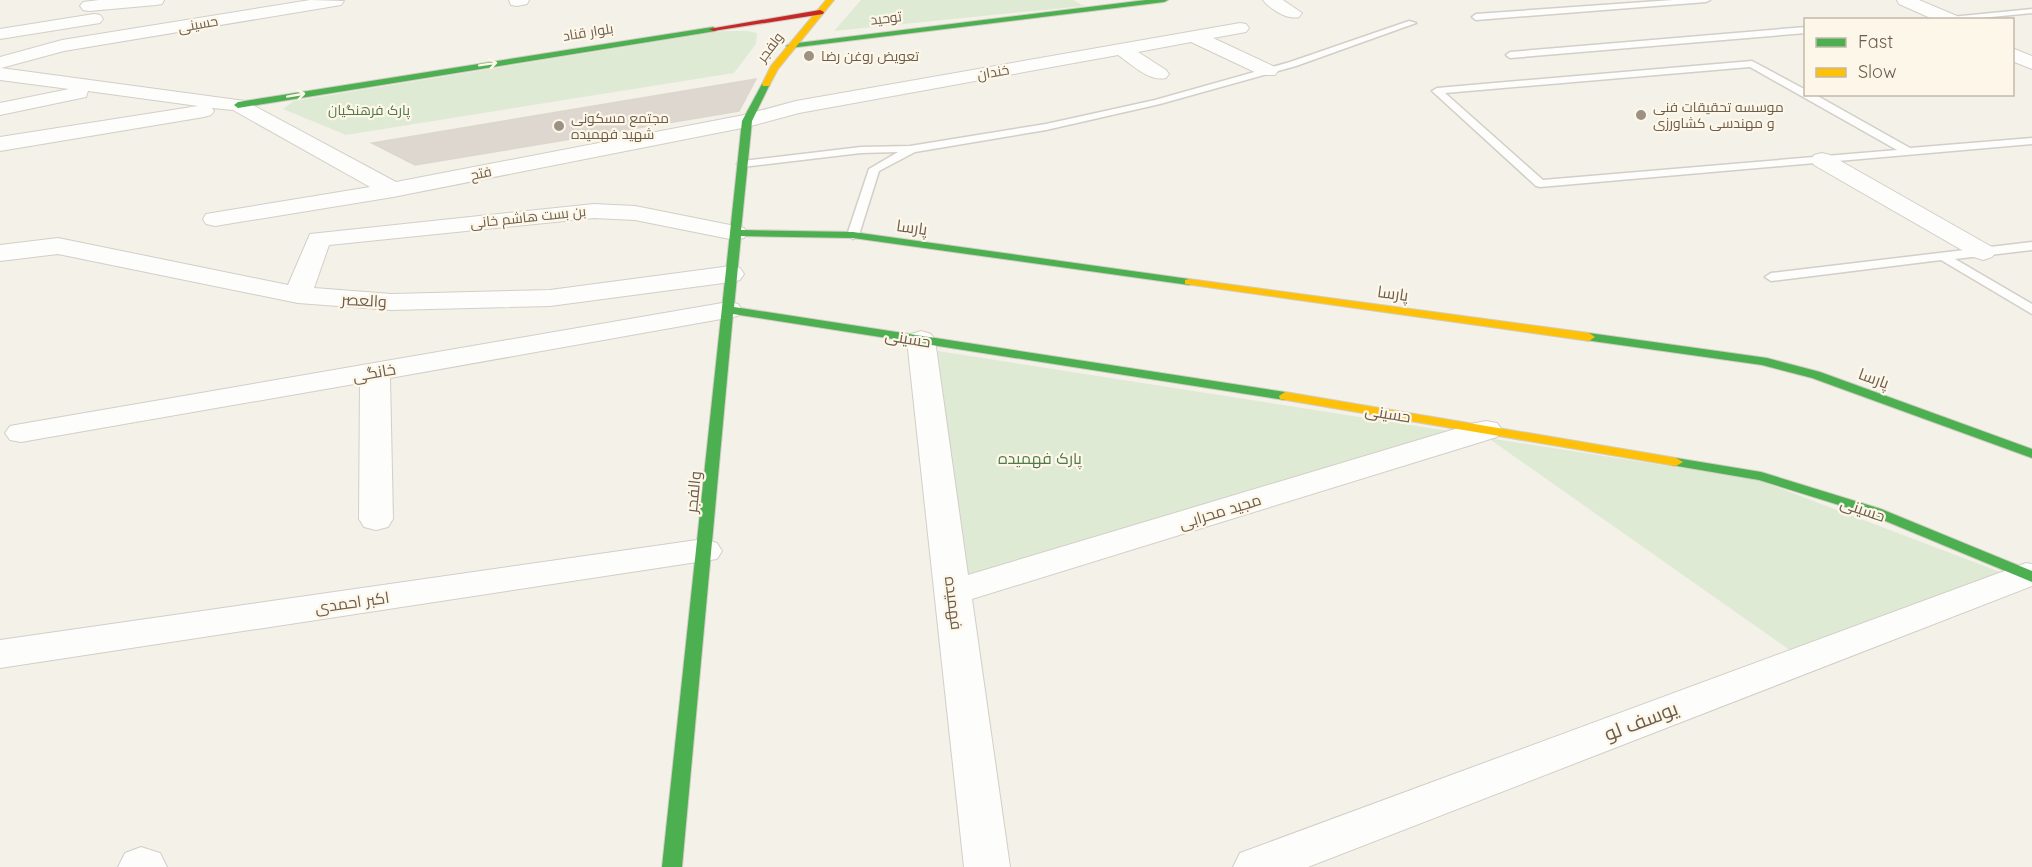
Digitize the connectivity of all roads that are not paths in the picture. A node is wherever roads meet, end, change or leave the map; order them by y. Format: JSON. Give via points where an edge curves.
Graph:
{"nodes":[{"id":1,"x":808,"y":0,"type":"edge"},
{"id":2,"x":830,"y":0,"type":"edge"},
{"id":3,"x":1164,"y":0,"type":"edge"},
{"id":4,"x":1271,"y":0,"type":"edge"},
{"id":5,"x":1706,"y":0,"type":"edge"},
{"id":6,"x":1886,"y":0,"type":"edge"},
{"id":7,"x":1905,"y":0,"type":"edge"},
{"id":8,"x":335,"y":1,"type":"edge"},
{"id":9,"x":161,"y":4,"type":"edge"},
{"id":10,"x":1098,"y":4,"type":"edge"},
{"id":11,"x":89,"y":6,"type":"dead end"},
{"id":12,"x":2032,"y":11,"type":"edge"},
{"id":13,"x":820,"y":12,"type":"junction"},
{"id":14,"x":1293,"y":13,"type":"dead end"},
{"id":15,"x":1476,"y":17,"type":"dead end"},
{"id":16,"x":1937,"y":18,"type":"edge"},
{"id":17,"x":1938,"y":18,"type":"edge"},
{"id":18,"x":1952,"y":18,"type":"edge"},
{"id":19,"x":1412,"y":23,"type":"dead end"},
{"id":20,"x":53,"y":26,"type":"junction"},
{"id":21,"x":731,"y":26,"type":"junction"},
{"id":22,"x":1240,"y":28,"type":"dead end"},
{"id":23,"x":1804,"y":30,"type":"edge"},
{"id":24,"x":0,"y":34,"type":"edge"},
{"id":25,"x":1193,"y":36,"type":"junction"},
{"id":26,"x":794,"y":42,"type":"junction"},
{"id":27,"x":2014,"y":45,"type":"edge"},
{"id":28,"x":62,"y":46,"type":"junction"},
{"id":29,"x":1121,"y":49,"type":"junction"},
{"id":30,"x":2014,"y":54,"type":"edge"},
{"id":31,"x":2032,"y":54,"type":"edge"},
{"id":32,"x":1510,"y":55,"type":"dead end"},
{"id":33,"x":2032,"y":63,"type":"edge"},
{"id":34,"x":1268,"y":71,"type":"junction"},
{"id":35,"x":2,"y":72,"type":"edge"},
{"id":36,"x":1159,"y":74,"type":"dead end"},
{"id":37,"x":361,"y":84,"type":"junction"},
{"id":38,"x":104,"y":87,"type":"junction"},
{"id":39,"x":1804,"y":93,"type":"edge"},
{"id":40,"x":1810,"y":96,"type":"edge"},
{"id":41,"x":238,"y":105,"type":"junction"},
{"id":42,"x":0,"y":109,"type":"edge"},
{"id":43,"x":747,"y":121,"type":"junction"},
{"id":44,"x":2032,"y":141,"type":"edge"},
{"id":45,"x":0,"y":144,"type":"edge"},
{"id":46,"x":912,"y":149,"type":"junction"},
{"id":47,"x":1909,"y":152,"type":"junction"},
{"id":48,"x":1822,"y":160,"type":"junction"},
{"id":49,"x":742,"y":164,"type":"junction"},
{"id":50,"x":393,"y":190,"type":"junction"},
{"id":51,"x":215,"y":219,"type":"dead end"},
{"id":52,"x":735,"y":233,"type":"junction"},
{"id":53,"x":853,"y":235,"type":"junction"},
{"id":54,"x":2032,"y":246,"type":"edge"},
{"id":55,"x":1983,"y":252,"type":"junction"},
{"id":56,"x":0,"y":254,"type":"edge"},
{"id":57,"x":1942,"y":256,"type":"junction"},
{"id":58,"x":731,"y":274,"type":"junction"},
{"id":59,"x":1771,"y":277,"type":"dead end"},
{"id":60,"x":298,"y":296,"type":"junction"},
{"id":61,"x":728,"y":310,"type":"junction"},
{"id":62,"x":2032,"y":310,"type":"edge"},
{"id":63,"x":921,"y":340,"type":"junction"},
{"id":64,"x":375,"y":372,"type":"junction"},
{"id":65,"x":1486,"y":430,"type":"junction"},
{"id":66,"x":21,"y":433,"type":"dead end"},
{"id":67,"x":2032,"y":454,"type":"edge"},
{"id":68,"x":376,"y":519,"type":"dead end"},
{"id":69,"x":704,"y":551,"type":"junction"},
{"id":70,"x":2029,"y":576,"type":"edge"},
{"id":71,"x":953,"y":592,"type":"junction"},
{"id":72,"x":0,"y":654,"type":"edge"},
{"id":73,"x":672,"y":867,"type":"edge"},
{"id":74,"x":987,"y":867,"type":"edge"},
{"id":75,"x":1256,"y":867,"type":"edge"}],
"edges":[{"from":1,"to":37,"type":"street","name":"بلوار قناد","via":[[759,13],[415,63]]},
{"from":2,"to":13,"type":"street","name":"ولفجر"},
{"from":3,"to":10,"type":"street","name":"توحید"},
{"from":4,"to":14,"type":"street"},
{"from":5,"to":15,"type":"lane"},
{"from":6,"to":16,"type":"street"},
{"from":7,"to":17,"type":"street"},
{"from":8,"to":28,"type":"street","name":"حسینی"},
{"from":9,"to":11,"type":"street"},
{"from":9,"to":20,"type":"street"},
{"from":10,"to":26,"type":"street","name":"توحید"},
{"from":12,"to":18,"type":"lane"},
{"from":13,"to":21,"type":"street","name":"بلوار قناد"},
{"from":13,"to":26,"type":"street","name":"ولفجر"},
{"from":19,"to":34,"type":"lane"},
{"from":20,"to":24,"type":"street"},
{"from":20,"to":28,"type":"street","via":[[59,32]]},
{"from":21,"to":26,"type":"street","via":[[765,27]]},
{"from":37,"to":21,"type":"street","name":"بلوار قناد","one_way":true},
{"from":22,"to":25,"type":"street","name":"خندان"},
{"from":23,"to":32,"type":"lane"},
{"from":25,"to":29,"type":"street","name":"خندان"},
{"from":25,"to":34,"type":"street"},
{"from":26,"to":43,"type":"street","name":"ولفجر","via":[[766,80]]},
{"from":27,"to":31,"type":"street"},
{"from":28,"to":35,"type":"street","name":"حسینی"},
{"from":29,"to":36,"type":"street"},
{"from":29,"to":43,"type":"street","name":"خندان","via":[[796,107]]},
{"from":30,"to":33,"type":"street"},
{"from":34,"to":46,"type":"lane","via":[[1057,125]]},
{"from":35,"to":38,"type":"street"},
{"from":41,"to":37,"type":"street","name":"بلوار قناد","one_way":true},
{"from":38,"to":41,"type":"street"},
{"from":38,"to":42,"type":"street"},
{"from":39,"to":48,"type":"lane","via":[[1752,64],[1437,91],[1540,184]]},
{"from":40,"to":47,"type":"lane"},
{"from":41,"to":45,"type":"street"},
{"from":41,"to":50,"type":"street"},
{"from":43,"to":49,"type":"street","name":"والفجر"},
{"from":43,"to":50,"type":"street","name":"فتح"},
{"from":44,"to":47,"type":"lane"},
{"from":46,"to":49,"type":"lane","via":[[861,150]]},
{"from":46,"to":53,"type":"lane","via":[[874,169]]},
{"from":47,"to":48,"type":"lane"},
{"from":48,"to":55,"type":"street"},
{"from":49,"to":52,"type":"street","name":"والفجر"},
{"from":50,"to":51,"type":"street","name":"فتح"},
{"from":52,"to":53,"type":"street","name":"پارسا"},
{"from":52,"to":58,"type":"street","name":"والفجر"},
{"from":52,"to":60,"type":"street","name":"بن بست هاشم خانی","via":[[635,213],[594,210],[319,240]]},
{"from":53,"to":67,"type":"street","name":"پارسا","via":[[1763,361],[1816,375]]},
{"from":54,"to":55,"type":"lane"},
{"from":55,"to":57,"type":"lane"},
{"from":56,"to":60,"type":"street","name":"والعصر","via":[[58,246]]},
{"from":57,"to":59,"type":"lane"},
{"from":57,"to":62,"type":"lane"},
{"from":58,"to":60,"type":"street","name":"والعصر","via":[[550,298],[392,302]]},
{"from":58,"to":61,"type":"street","name":"والفجر"},
{"from":61,"to":63,"type":"street","name":"حسینی"},
{"from":61,"to":64,"type":"street","name":"خانگی"},
{"from":61,"to":69,"type":"street","name":"والفجر"},
{"from":63,"to":65,"type":"street","name":"حسینی"},
{"from":63,"to":71,"type":"street","name":"فهمیده"},
{"from":64,"to":66,"type":"street","name":"خانگی"},
{"from":64,"to":68,"type":"street"},
{"from":65,"to":70,"type":"street","name":"حسینی","via":[[1761,476],[1876,512]]},
{"from":65,"to":71,"type":"street","name":"مجید محرابی"},
{"from":69,"to":72,"type":"street","name":"اکبر احمدی"},
{"from":69,"to":73,"type":"street","name":"والفجر"},
{"from":70,"to":75,"type":"street","name":"یوسف لو"},
{"from":71,"to":74,"type":"street","name":"فهمیده"}]}
